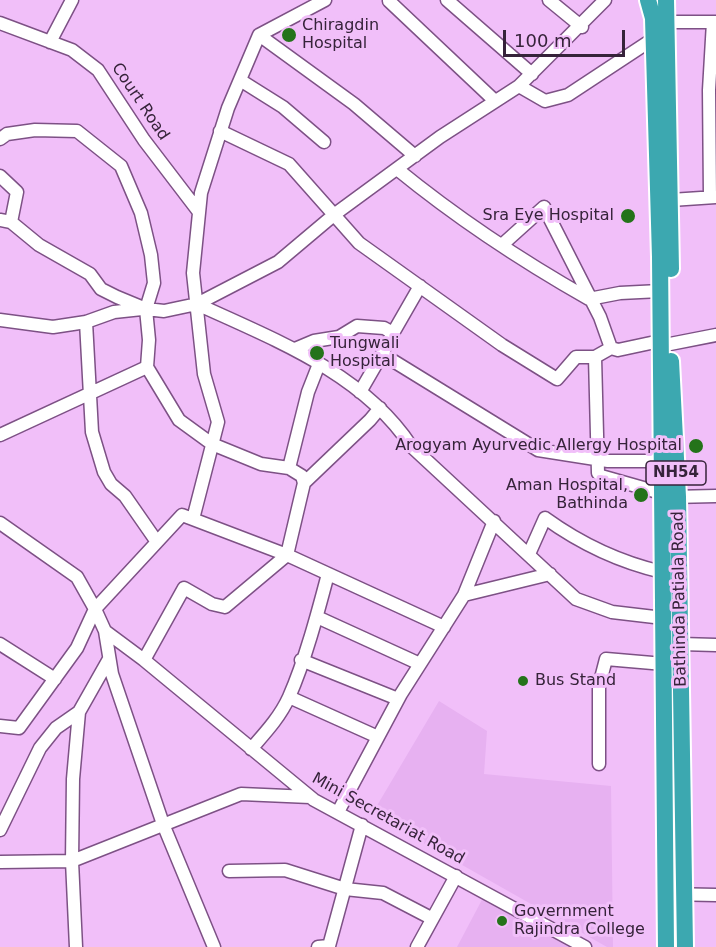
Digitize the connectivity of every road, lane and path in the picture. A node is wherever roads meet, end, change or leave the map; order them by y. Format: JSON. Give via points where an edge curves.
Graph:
{"nodes":[{"id":1,"x":72,"y":0,"type":"edge"},
{"id":2,"x":325,"y":0,"type":"edge"},
{"id":3,"x":447,"y":0,"type":"edge"},
{"id":4,"x":549,"y":0,"type":"edge"},
{"id":5,"x":606,"y":0,"type":"edge"},
{"id":6,"x":648,"y":0,"type":"edge"},
{"id":7,"x":666,"y":0,"type":"edge"},
{"id":8,"x":389,"y":1,"type":"edge"},
{"id":9,"x":667,"y":22,"type":"junction"},
{"id":10,"x":714,"y":22,"type":"edge"},
{"id":11,"x":0,"y":24,"type":"edge"},
{"id":12,"x":582,"y":27,"type":"junction"},
{"id":13,"x":259,"y":35,"type":"junction"},
{"id":14,"x":653,"y":39,"type":"junction"},
{"id":15,"x":50,"y":42,"type":"junction"},
{"id":16,"x":531,"y":75,"type":"junction"},
{"id":17,"x":240,"y":80,"type":"junction"},
{"id":18,"x":519,"y":86,"type":"junction"},
{"id":19,"x":712,"y":90,"type":"edge"},
{"id":20,"x":495,"y":101,"type":"junction"},
{"id":21,"x":220,"y":131,"type":"junction"},
{"id":22,"x":0,"y":139,"type":"edge"},
{"id":23,"x":324,"y":142,"type":"dead end"},
{"id":24,"x":415,"y":156,"type":"junction"},
{"id":25,"x":397,"y":169,"type":"junction"},
{"id":26,"x":0,"y":176,"type":"edge"},
{"id":27,"x":713,"y":196,"type":"edge"},
{"id":28,"x":671,"y":200,"type":"junction"},
{"id":29,"x":199,"y":212,"type":"junction"},
{"id":30,"x":336,"y":214,"type":"junction"},
{"id":31,"x":6,"y":221,"type":"edge"},
{"id":32,"x":503,"y":244,"type":"junction"},
{"id":33,"x":420,"y":286,"type":"junction"},
{"id":34,"x":660,"y":291,"type":"junction"},
{"id":35,"x":589,"y":299,"type":"junction"},
{"id":36,"x":196,"y":304,"type":"junction"},
{"id":37,"x":146,"y":309,"type":"junction"},
{"id":38,"x":0,"y":320,"type":"edge"},
{"id":39,"x":86,"y":322,"type":"junction"},
{"id":40,"x":393,"y":333,"type":"junction"},
{"id":41,"x":716,"y":334,"type":"edge"},
{"id":42,"x":665,"y":342,"type":"junction"},
{"id":43,"x":611,"y":348,"type":"junction"},
{"id":44,"x":295,"y":349,"type":"junction"},
{"id":45,"x":382,"y":354,"type":"junction"},
{"id":46,"x":595,"y":357,"type":"junction"},
{"id":47,"x":319,"y":364,"type":"junction"},
{"id":48,"x":147,"y":367,"type":"junction"},
{"id":49,"x":360,"y":392,"type":"junction"},
{"id":50,"x":91,"y":395,"type":"junction"},
{"id":51,"x":380,"y":408,"type":"junction"},
{"id":52,"x":0,"y":435,"type":"edge"},
{"id":53,"x":212,"y":444,"type":"junction"},
{"id":54,"x":598,"y":458,"type":"junction"},
{"id":55,"x":661,"y":461,"type":"junction"},
{"id":56,"x":289,"y":468,"type":"junction"},
{"id":57,"x":304,"y":483,"type":"junction"},
{"id":58,"x":667,"y":495,"type":"junction"},
{"id":59,"x":716,"y":496,"type":"edge"},
{"id":60,"x":193,"y":519,"type":"junction"},
{"id":61,"x":494,"y":521,"type":"junction"},
{"id":62,"x":0,"y":523,"type":"edge"},
{"id":63,"x":157,"y":542,"type":"junction"},
{"id":64,"x":529,"y":554,"type":"junction"},
{"id":65,"x":287,"y":555,"type":"junction"},
{"id":66,"x":662,"y":572,"type":"junction"},
{"id":67,"x":328,"y":574,"type":"junction"},
{"id":68,"x":550,"y":574,"type":"junction"},
{"id":69,"x":464,"y":595,"type":"junction"},
{"id":70,"x":95,"y":609,"type":"junction"},
{"id":71,"x":316,"y":617,"type":"junction"},
{"id":72,"x":663,"y":618,"type":"junction"},
{"id":73,"x":444,"y":627,"type":"junction"},
{"id":74,"x":105,"y":632,"type":"junction"},
{"id":75,"x":0,"y":644,"type":"edge"},
{"id":76,"x":681,"y":644,"type":"junction"},
{"id":77,"x":716,"y":645,"type":"edge"},
{"id":78,"x":109,"y":660,"type":"junction"},
{"id":79,"x":144,"y":660,"type":"junction"},
{"id":80,"x":301,"y":660,"type":"junction"},
{"id":81,"x":420,"y":664,"type":"junction"},
{"id":82,"x":664,"y":664,"type":"junction"},
{"id":83,"x":55,"y":679,"type":"junction"},
{"id":84,"x":289,"y":697,"type":"junction"},
{"id":85,"x":399,"y":699,"type":"junction"},
{"id":86,"x":79,"y":712,"type":"junction"},
{"id":87,"x":0,"y":726,"type":"edge"},
{"id":88,"x":378,"y":737,"type":"junction"},
{"id":89,"x":251,"y":749,"type":"junction"},
{"id":90,"x":599,"y":764,"type":"dead end"},
{"id":91,"x":311,"y":797,"type":"junction"},
{"id":92,"x":338,"y":812,"type":"junction"},
{"id":93,"x":163,"y":824,"type":"junction"},
{"id":94,"x":362,"y":825,"type":"junction"},
{"id":95,"x":0,"y":830,"type":"edge"},
{"id":96,"x":72,"y":861,"type":"junction"},
{"id":97,"x":0,"y":862,"type":"edge"},
{"id":98,"x":229,"y":871,"type":"dead end"},
{"id":99,"x":456,"y":876,"type":"junction"},
{"id":100,"x":345,"y":889,"type":"junction"},
{"id":101,"x":667,"y":894,"type":"junction"},
{"id":102,"x":686,"y":894,"type":"junction"},
{"id":103,"x":716,"y":895,"type":"edge"},
{"id":104,"x":431,"y":918,"type":"junction"},
{"id":105,"x":76,"y":947,"type":"edge"},
{"id":106,"x":214,"y":947,"type":"edge"},
{"id":107,"x":318,"y":947,"type":"edge"},
{"id":108,"x":417,"y":947,"type":"edge"},
{"id":109,"x":585,"y":947,"type":"edge"},
{"id":110,"x":666,"y":947,"type":"edge"},
{"id":111,"x":685,"y":947,"type":"edge"}],
"edges":[{"from":1,"to":15,"type":"street"},
{"from":2,"to":13,"type":"street"},
{"from":3,"to":16,"type":"street"},
{"from":4,"to":12,"type":"street"},
{"from":5,"to":12,"type":"street"},
{"from":6,"to":14,"type":"highway","number":"NH54"},
{"from":7,"to":9,"type":"highway","name":"Bathinda Patiala Road","number":"NH54"},
{"from":8,"to":20,"type":"street"},
{"from":9,"to":10,"type":"street"},
{"from":9,"to":28,"type":"highway","name":"Bathinda Patiala Road","number":"NH54"},
{"from":10,"to":19,"type":"street"},
{"from":11,"to":15,"type":"street","name":"Court Road"},
{"from":12,"to":16,"type":"street"},
{"from":13,"to":17,"type":"street"},
{"from":13,"to":24,"type":"street","via":[[354,104]]},
{"from":14,"to":18,"type":"street","via":[[568,95],[545,101]]},
{"from":14,"to":34,"type":"highway","number":"NH54"},
{"from":15,"to":29,"type":"street","name":"Court Road","via":[[72,50],[99,70],[144,140]]},
{"from":16,"to":18,"type":"street"},
{"from":17,"to":21,"type":"street"},
{"from":17,"to":23,"type":"street","via":[[283,107]]},
{"from":18,"to":20,"type":"street"},
{"from":19,"to":27,"type":"street"},
{"from":20,"to":24,"type":"street"},
{"from":21,"to":29,"type":"street"},
{"from":21,"to":30,"type":"street","via":[[289,164]]},
{"from":22,"to":37,"type":"street","via":[[7,134],[35,130],[77,131],[121,166],[141,213],[151,255],[154,283]]},
{"from":24,"to":25,"type":"street"},
{"from":25,"to":30,"type":"street"},
{"from":25,"to":32,"type":"street","via":[[443,207]]},
{"from":26,"to":31,"type":"street","via":[[17,192]]},
{"from":27,"to":28,"type":"street"},
{"from":28,"to":42,"type":"highway","name":"Bathinda Patiala Road","number":"NH54"},
{"from":29,"to":36,"type":"street","via":[[194,273]]},
{"from":30,"to":33,"type":"street","via":[[359,243]]},
{"from":30,"to":36,"type":"street","via":[[278,261]]},
{"from":31,"to":37,"type":"street","via":[[90,274],[101,289]]},
{"from":32,"to":35,"type":"street"},
{"from":32,"to":35,"type":"street","via":[[544,207]]},
{"from":33,"to":40,"type":"street"},
{"from":33,"to":46,"type":"street","via":[[556,379],[576,357]]},
{"from":34,"to":35,"type":"street"},
{"from":34,"to":42,"type":"highway","number":"NH54"},
{"from":35,"to":43,"type":"street"},
{"from":36,"to":37,"type":"street"},
{"from":36,"to":44,"type":"street"},
{"from":36,"to":53,"type":"street","via":[[204,374],[218,422]]},
{"from":37,"to":39,"type":"street","via":[[114,312]]},
{"from":37,"to":48,"type":"street"},
{"from":38,"to":39,"type":"street","via":[[53,327]]},
{"from":39,"to":50,"type":"street"},
{"from":40,"to":44,"type":"street","via":[[384,328],[357,326],[339,337]]},
{"from":40,"to":45,"type":"street"},
{"from":41,"to":42,"type":"street"},
{"from":42,"to":43,"type":"street"},
{"from":42,"to":55,"type":"highway","number":"NH54"},
{"from":42,"to":58,"type":"highway","name":"Bathinda Patiala Road","number":"NH54"},
{"from":43,"to":46,"type":"street"},
{"from":44,"to":47,"type":"street"},
{"from":45,"to":49,"type":"street"},
{"from":45,"to":54,"type":"street","via":[[538,450]]},
{"from":46,"to":54,"type":"street"},
{"from":47,"to":49,"type":"street"},
{"from":47,"to":56,"type":"street"},
{"from":48,"to":50,"type":"street"},
{"from":48,"to":53,"type":"street","via":[[179,420]]},
{"from":49,"to":51,"type":"street"},
{"from":50,"to":52,"type":"street"},
{"from":50,"to":63,"type":"street","via":[[92,432],[104,472]]},
{"from":51,"to":57,"type":"street"},
{"from":51,"to":61,"type":"street","via":[[394,420],[411,446]]},
{"from":53,"to":56,"type":"street","via":[[261,464]]},
{"from":53,"to":60,"type":"street"},
{"from":54,"to":55,"type":"street"},
{"from":54,"to":58,"type":"street","via":[[601,476]]},
{"from":55,"to":58,"type":"highway","number":"NH54"},
{"from":56,"to":57,"type":"street","via":[[302,476]]},
{"from":57,"to":65,"type":"street"},
{"from":58,"to":59,"type":"street"},
{"from":58,"to":66,"type":"highway","number":"NH54"},
{"from":58,"to":76,"type":"highway","name":"Bathinda Patiala Road","number":"NH54"},
{"from":60,"to":63,"type":"street","via":[[182,515]]},
{"from":60,"to":65,"type":"street"},
{"from":61,"to":64,"type":"street"},
{"from":61,"to":69,"type":"street"},
{"from":62,"to":70,"type":"street","via":[[77,578]]},
{"from":63,"to":70,"type":"street"},
{"from":64,"to":66,"type":"street","via":[[545,518],[603,552],[632,565]]},
{"from":64,"to":68,"type":"street"},
{"from":65,"to":67,"type":"street"},
{"from":65,"to":79,"type":"street","via":[[225,607],[184,588]]},
{"from":66,"to":72,"type":"highway","number":"NH54"},
{"from":67,"to":71,"type":"street"},
{"from":67,"to":73,"type":"street"},
{"from":68,"to":69,"type":"street"},
{"from":68,"to":72,"type":"street","via":[[576,599],[612,612]]},
{"from":69,"to":73,"type":"street"},
{"from":70,"to":74,"type":"street"},
{"from":70,"to":83,"type":"street","via":[[77,648]]},
{"from":71,"to":80,"type":"street"},
{"from":71,"to":81,"type":"street"},
{"from":72,"to":82,"type":"highway","number":"NH54"},
{"from":73,"to":81,"type":"street"},
{"from":74,"to":78,"type":"street"},
{"from":74,"to":79,"type":"street","name":"Mini Secretariat Road"},
{"from":75,"to":83,"type":"street"},
{"from":76,"to":77,"type":"street"},
{"from":76,"to":102,"type":"highway","name":"Bathinda Patiala Road","number":"NH54"},
{"from":78,"to":86,"type":"street"},
{"from":78,"to":93,"type":"street"},
{"from":79,"to":89,"type":"street","name":"Mini Secretariat Road"},
{"from":80,"to":84,"type":"street"},
{"from":80,"to":85,"type":"street"},
{"from":81,"to":85,"type":"street"},
{"from":82,"to":90,"type":"street","via":[[606,659],[599,686]]},
{"from":82,"to":101,"type":"highway","number":"NH54"},
{"from":83,"to":87,"type":"street","via":[[19,728]]},
{"from":84,"to":88,"type":"street"},
{"from":84,"to":89,"type":"street"},
{"from":85,"to":88,"type":"street"},
{"from":86,"to":95,"type":"street","via":[[56,728],[40,748]]},
{"from":86,"to":96,"type":"street"},
{"from":88,"to":92,"type":"street"},
{"from":89,"to":91,"type":"street","name":"Mini Secretariat Road"},
{"from":91,"to":92,"type":"street","name":"Mini Secretariat Road"},
{"from":91,"to":93,"type":"street","via":[[241,794]]},
{"from":92,"to":94,"type":"street","name":"Mini Secretariat Road"},
{"from":93,"to":96,"type":"street"},
{"from":93,"to":106,"type":"street"},
{"from":94,"to":99,"type":"street","name":"Mini Secretariat Road"},
{"from":94,"to":100,"type":"street"},
{"from":96,"to":97,"type":"street"},
{"from":96,"to":105,"type":"street"},
{"from":98,"to":100,"type":"street","via":[[285,870]]},
{"from":99,"to":104,"type":"street"},
{"from":99,"to":109,"type":"street","name":"Mini Secretariat Road"},
{"from":100,"to":104,"type":"street","via":[[383,893]]},
{"from":100,"to":107,"type":"street","via":[[329,946]]},
{"from":101,"to":102,"type":"street"},
{"from":101,"to":110,"type":"highway","number":"NH54"},
{"from":102,"to":103,"type":"street"},
{"from":102,"to":111,"type":"highway","name":"Bathinda Patiala Road","number":"NH54"},
{"from":104,"to":108,"type":"street"}]}
